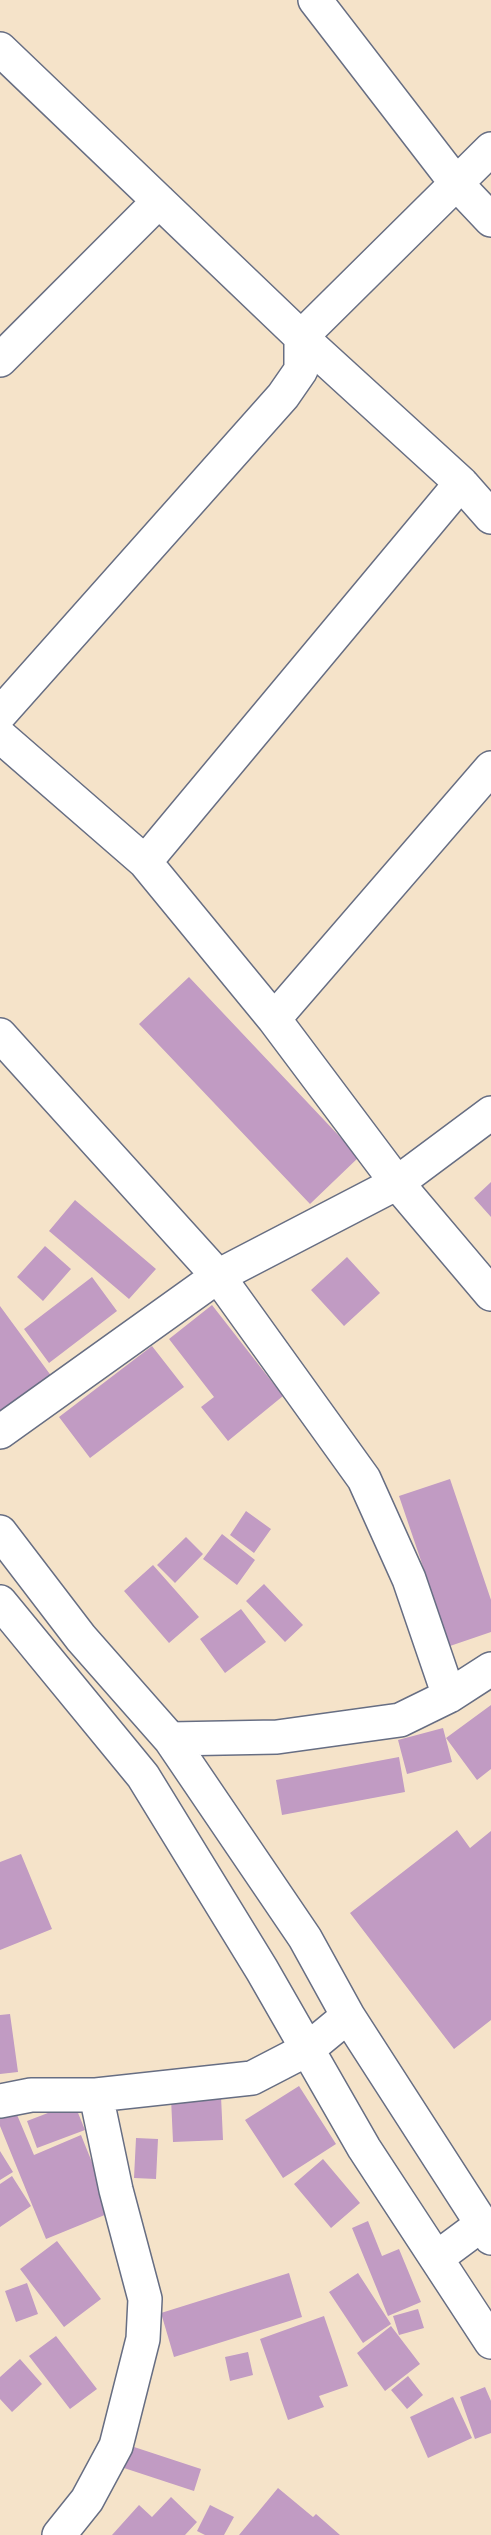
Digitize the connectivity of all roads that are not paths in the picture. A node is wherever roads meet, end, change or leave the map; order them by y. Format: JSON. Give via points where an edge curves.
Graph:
{"nodes":[{"id":1,"x":315,"y":0,"type":"edge"},
{"id":2,"x":0,"y":49,"type":"edge"},
{"id":3,"x":491,"y":149,"type":"edge"},
{"id":4,"x":456,"y":183,"type":"junction"},
{"id":5,"x":159,"y":201,"type":"junction"},
{"id":6,"x":491,"y":220,"type":"edge"},
{"id":7,"x":301,"y":337,"type":"junction"},
{"id":8,"x":0,"y":360,"type":"edge"},
{"id":9,"x":461,"y":483,"type":"junction"},
{"id":10,"x":491,"y":517,"type":"edge"},
{"id":11,"x":0,"y":714,"type":"edge"},
{"id":12,"x":0,"y":736,"type":"edge"},
{"id":13,"x":491,"y":768,"type":"edge"},
{"id":14,"x":145,"y":862,"type":"junction"},
{"id":15,"x":274,"y":1019,"type":"junction"},
{"id":16,"x":0,"y":1035,"type":"edge"},
{"id":17,"x":491,"y":1113,"type":"edge"},
{"id":18,"x":398,"y":1183,"type":"junction"},
{"id":19,"x":218,"y":1276,"type":"junction"},
{"id":20,"x":491,"y":1294,"type":"edge"},
{"id":21,"x":0,"y":1432,"type":"edge"},
{"id":22,"x":0,"y":1532,"type":"edge"},
{"id":23,"x":0,"y":1602,"type":"edge"},
{"id":24,"x":491,"y":1669,"type":"edge"},
{"id":25,"x":449,"y":1696,"type":"junction"},
{"id":26,"x":170,"y":1739,"type":"junction"},
{"id":27,"x":348,"y":2016,"type":"junction"},
{"id":28,"x":308,"y":2049,"type":"junction"},
{"id":29,"x":96,"y":2095,"type":"junction"},
{"id":30,"x":0,"y":2101,"type":"edge"},
{"id":31,"x":486,"y":2232,"type":"edge"},
{"id":32,"x":438,"y":2257,"type":"junction"},
{"id":33,"x":491,"y":2342,"type":"edge"},
{"id":34,"x":59,"y":2535,"type":"edge"}],
"edges":[{"from":1,"to":4,"type":"street"},
{"from":2,"to":5,"type":"street"},
{"from":3,"to":4,"type":"street"},
{"from":4,"to":6,"type":"street"},
{"from":4,"to":7,"type":"street"},
{"from":5,"to":7,"type":"street"},
{"from":5,"to":8,"type":"street"},
{"from":7,"to":9,"type":"street"},
{"from":7,"to":11,"type":"street","via":[[301,370],[283,396]]},
{"from":9,"to":10,"type":"street"},
{"from":9,"to":14,"type":"street"},
{"from":12,"to":14,"type":"street"},
{"from":13,"to":15,"type":"street"},
{"from":14,"to":15,"type":"street"},
{"from":15,"to":18,"type":"street"},
{"from":16,"to":19,"type":"street"},
{"from":17,"to":18,"type":"street"},
{"from":18,"to":19,"type":"street"},
{"from":18,"to":20,"type":"street"},
{"from":19,"to":21,"type":"street"},
{"from":19,"to":25,"type":"street","via":[[364,1479],[409,1579]]},
{"from":22,"to":26,"type":"street","via":[[81,1638]]},
{"from":23,"to":28,"type":"street","via":[[143,1776]]},
{"from":24,"to":25,"type":"street"},
{"from":25,"to":26,"type":"street","via":[[400,1720],[277,1737]]},
{"from":26,"to":27,"type":"street","via":[[305,1938]]},
{"from":27,"to":28,"type":"street"},
{"from":27,"to":31,"type":"street"},
{"from":28,"to":29,"type":"street","via":[[252,2078]]},
{"from":28,"to":32,"type":"street","via":[[364,2148]]},
{"from":29,"to":30,"type":"street","via":[[31,2095]]},
{"from":29,"to":34,"type":"street","via":[[145,2298],[143,2339],[116,2446],[87,2500]]},
{"from":31,"to":32,"type":"street"},
{"from":32,"to":33,"type":"street"}]}
